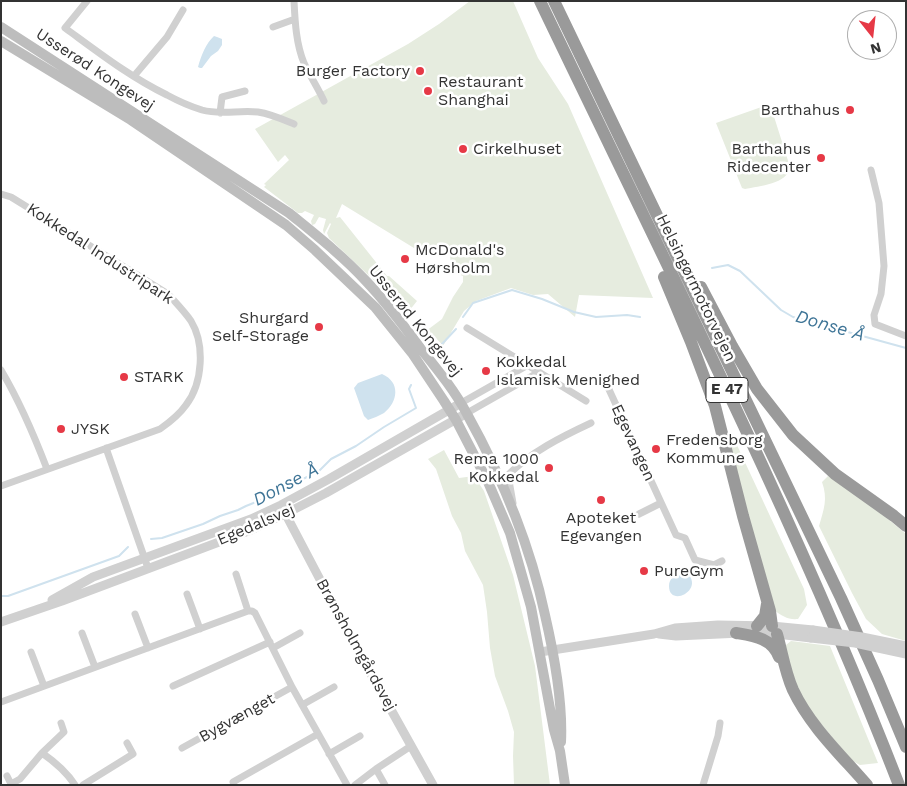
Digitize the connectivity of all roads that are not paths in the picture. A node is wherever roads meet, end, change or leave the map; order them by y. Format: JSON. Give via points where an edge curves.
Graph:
{"nodes":[{"id":1,"x":87,"y":1,"type":"edge"},
{"id":2,"x":294,"y":1,"type":"edge"},
{"id":3,"x":540,"y":1,"type":"edge"},
{"id":4,"x":554,"y":1,"type":"edge"},
{"id":5,"x":183,"y":10,"type":"dead end"},
{"id":6,"x":295,"y":19,"type":"junction"},
{"id":7,"x":1,"y":27,"type":"edge"},
{"id":8,"x":272,"y":27,"type":"dead end"},
{"id":9,"x":1,"y":41,"type":"edge"},
{"id":10,"x":134,"y":76,"type":"junction"},
{"id":11,"x":245,"y":91,"type":"dead end"},
{"id":12,"x":324,"y":101,"type":"dead end"},
{"id":13,"x":220,"y":113,"type":"junction"},
{"id":14,"x":294,"y":124,"type":"dead end"},
{"id":15,"x":630,"y":160,"type":"junction"},
{"id":16,"x":871,"y":170,"type":"dead end"},
{"id":17,"x":1,"y":194,"type":"edge"},
{"id":18,"x":638,"y":204,"type":"junction"},
{"id":19,"x":467,"y":328,"type":"dead end"},
{"id":20,"x":906,"y":336,"type":"edge"},
{"id":21,"x":528,"y":365,"type":"junction"},
{"id":22,"x":1,"y":370,"type":"edge"},
{"id":23,"x":539,"y":372,"type":"junction"},
{"id":24,"x":606,"y":383,"type":"dead end"},
{"id":25,"x":586,"y":402,"type":"dead end"},
{"id":26,"x":461,"y":403,"type":"junction"},
{"id":27,"x":450,"y":410,"type":"junction"},
{"id":28,"x":467,"y":414,"type":"junction"},
{"id":29,"x":456,"y":420,"type":"junction"},
{"id":30,"x":590,"y":423,"type":"dead end"},
{"id":31,"x":106,"y":448,"type":"junction"},
{"id":32,"x":48,"y":469,"type":"junction"},
{"id":33,"x":1,"y":486,"type":"edge"},
{"id":34,"x":661,"y":503,"type":"junction"},
{"id":35,"x":281,"y":505,"type":"junction"},
{"id":36,"x":513,"y":509,"type":"junction"},
{"id":37,"x":285,"y":514,"type":"junction"},
{"id":38,"x":639,"y":514,"type":"dead end"},
{"id":39,"x":906,"y":526,"type":"edge"},
{"id":40,"x":144,"y":558,"type":"junction"},
{"id":41,"x":722,"y":561,"type":"dead end"},
{"id":42,"x":148,"y":568,"type":"junction"},
{"id":43,"x":236,"y":574,"type":"dead end"},
{"id":44,"x":80,"y":594,"type":"junction"},
{"id":45,"x":187,"y":594,"type":"dead end"},
{"id":46,"x":767,"y":604,"type":"junction"},
{"id":47,"x":32,"y":610,"type":"junction"},
{"id":48,"x":248,"y":611,"type":"junction"},
{"id":49,"x":134,"y":614,"type":"dead end"},
{"id":50,"x":1,"y":622,"type":"edge"},
{"id":51,"x":757,"y":626,"type":"junction"},
{"id":52,"x":200,"y":629,"type":"junction"},
{"id":53,"x":775,"y":630,"type":"junction"},
{"id":54,"x":82,"y":633,"type":"dead end"},
{"id":55,"x":300,"y":633,"type":"dead end"},
{"id":56,"x":736,"y":633,"type":"junction"},
{"id":57,"x":654,"y":634,"type":"junction"},
{"id":58,"x":812,"y":634,"type":"junction"},
{"id":59,"x":271,"y":645,"type":"junction"},
{"id":60,"x":906,"y":646,"type":"edge"},
{"id":61,"x":148,"y":648,"type":"junction"},
{"id":62,"x":553,"y":650,"type":"junction"},
{"id":63,"x":31,"y":652,"type":"dead end"},
{"id":64,"x":540,"y":652,"type":"junction"},
{"id":65,"x":906,"y":654,"type":"edge"},
{"id":66,"x":95,"y":667,"type":"junction"},
{"id":67,"x":787,"y":674,"type":"junction"},
{"id":68,"x":44,"y":686,"type":"junction"},
{"id":69,"x":173,"y":686,"type":"dead end"},
{"id":70,"x":292,"y":687,"type":"junction"},
{"id":71,"x":334,"y":687,"type":"dead end"},
{"id":72,"x":1,"y":702,"type":"edge"},
{"id":73,"x":302,"y":705,"type":"junction"},
{"id":74,"x":61,"y":723,"type":"dead end"},
{"id":75,"x":720,"y":724,"type":"dead end"},
{"id":76,"x":318,"y":734,"type":"junction"},
{"id":77,"x":360,"y":736,"type":"dead end"},
{"id":78,"x":128,"y":743,"type":"dead end"},
{"id":79,"x":412,"y":746,"type":"junction"},
{"id":80,"x":906,"y":746,"type":"edge"},
{"id":81,"x":182,"y":748,"type":"dead end"},
{"id":82,"x":560,"y":751,"type":"junction"},
{"id":83,"x":42,"y":753,"type":"junction"},
{"id":84,"x":329,"y":754,"type":"junction"},
{"id":85,"x":376,"y":769,"type":"junction"},
{"id":86,"x":7,"y":776,"type":"dead end"},
{"id":87,"x":75,"y":785,"type":"edge"},
{"id":88,"x":83,"y":785,"type":"edge"},
{"id":89,"x":234,"y":785,"type":"edge"},
{"id":90,"x":346,"y":785,"type":"edge"},
{"id":91,"x":355,"y":785,"type":"edge"},
{"id":92,"x":385,"y":785,"type":"edge"},
{"id":93,"x":433,"y":785,"type":"edge"},
{"id":94,"x":565,"y":785,"type":"edge"},
{"id":95,"x":703,"y":785,"type":"edge"},
{"id":96,"x":867,"y":785,"type":"edge"},
{"id":97,"x":899,"y":785,"type":"edge"}],
"edges":[{"from":1,"to":10,"type":"street","via":[[65,28]]},
{"from":2,"to":6,"type":"street"},
{"from":3,"to":18,"type":"highway","name":"Helsingørmotorvejen","number":"E 47"},
{"from":4,"to":15,"type":"highway","name":"Helsingørmotorvejen","number":"E 47"},
{"from":5,"to":10,"type":"street"},
{"from":6,"to":8,"type":"street"},
{"from":6,"to":12,"type":"street","via":[[304,62]]},
{"from":7,"to":26,"type":"main road","name":"Usserød Kongevej","via":[[289,214],[317,236],[366,281]]},
{"from":9,"to":27,"type":"main road","name":"Usserød Kongevej","via":[[131,120],[286,225],[374,307],[412,353]]},
{"from":10,"to":13,"type":"street","via":[[186,104]]},
{"from":11,"to":13,"type":"street","via":[[222,98]]},
{"from":13,"to":14,"type":"street","via":[[257,112]]},
{"from":15,"to":39,"type":"highway","via":[[657,199],[756,389],[793,435],[835,474]]},
{"from":15,"to":80,"type":"highway","name":"Helsingørmotorvejen","number":"E 47","via":[[841,598]]},
{"from":16,"to":20,"type":"street","via":[[879,203],[884,266],[875,324]]},
{"from":17,"to":31,"type":"street","name":"Kokkedal Industripark","via":[[11,197],[168,294],[181,307],[199,339],[197,383],[186,406],[160,429]]},
{"from":18,"to":46,"type":"highway","via":[[715,406]]},
{"from":18,"to":97,"type":"highway","name":"Helsingørmotorvejen","number":"E 47","via":[[788,520]]},
{"from":19,"to":21,"type":"street","name":"Egevangen"},
{"from":21,"to":23,"type":"street","name":"Egevangen"},
{"from":21,"to":26,"type":"street"},
{"from":22,"to":32,"type":"street","via":[[31,427]]},
{"from":23,"to":25,"type":"street","name":"Egevangen"},
{"from":23,"to":28,"type":"street"},
{"from":24,"to":34,"type":"street","name":"Egevangen"},
{"from":26,"to":27,"type":"street","name":"Egedalsvej"},
{"from":26,"to":28,"type":"main road","name":"Usserød Kongevej"},
{"from":27,"to":29,"type":"main road","name":"Usserød Kongevej"},
{"from":27,"to":35,"type":"street","name":"Egedalsvej"},
{"from":28,"to":29,"type":"street","name":"Egedalsvej"},
{"from":28,"to":36,"type":"main road","name":"Usserød Kongevej"},
{"from":29,"to":37,"type":"street","name":"Egedalsvej"},
{"from":29,"to":64,"type":"main road","name":"Usserød Kongevej","via":[[510,533]]},
{"from":30,"to":36,"type":"street","name":"Egevangen","via":[[538,451],[508,475]]},
{"from":31,"to":32,"type":"street","name":"Kokkedal Industripark"},
{"from":31,"to":40,"type":"street"},
{"from":32,"to":33,"type":"street","name":"Kokkedal Industripark"},
{"from":34,"to":38,"type":"street"},
{"from":34,"to":41,"type":"street","name":"Egevangen","via":[[676,536],[685,538],[695,560],[714,565]]},
{"from":35,"to":37,"type":"street","name":"Brønsholmgårdsvej"},
{"from":35,"to":40,"type":"street","name":"Egedalsvej"},
{"from":36,"to":62,"type":"main road","name":"Usserød Kongevej","via":[[538,582]]},
{"from":37,"to":42,"type":"street","name":"Egedalsvej"},
{"from":37,"to":79,"type":"street","name":"Brønsholmgårdsvej"},
{"from":40,"to":42,"type":"street"},
{"from":40,"to":44,"type":"street","via":[[142,566],[91,586]]},
{"from":40,"to":47,"type":"street","name":"Egedalsvej","via":[[93,577]]},
{"from":42,"to":44,"type":"street","name":"Egedalsvej"},
{"from":43,"to":48,"type":"street","name":"Bygvænget"},
{"from":44,"to":47,"type":"street","name":"Egedalsvej"},
{"from":45,"to":52,"type":"street"},
{"from":46,"to":51,"type":"highway","via":[[765,616]]},
{"from":46,"to":53,"type":"highway"},
{"from":47,"to":50,"type":"street","name":"Egedalsvej"},
{"from":48,"to":52,"type":"street"},
{"from":48,"to":59,"type":"street","name":"Bygvænget","via":[[255,613]]},
{"from":49,"to":61,"type":"street"},
{"from":51,"to":53,"type":"street"},
{"from":51,"to":57,"type":"street","via":[[675,628]]},
{"from":52,"to":61,"type":"street"},
{"from":53,"to":56,"type":"street"},
{"from":53,"to":58,"type":"street"},
{"from":53,"to":67,"type":"highway"},
{"from":54,"to":66,"type":"street"},
{"from":55,"to":59,"type":"street"},
{"from":56,"to":57,"type":"street"},
{"from":56,"to":67,"type":"highway","via":[[768,641],[777,651]]},
{"from":57,"to":62,"type":"street"},
{"from":58,"to":60,"type":"street","bridge":true,"via":[[862,637]]},
{"from":58,"to":65,"type":"street","bridge":true},
{"from":59,"to":69,"type":"street"},
{"from":59,"to":70,"type":"street","name":"Bygvænget"},
{"from":61,"to":66,"type":"street"},
{"from":62,"to":64,"type":"street"},
{"from":62,"to":82,"type":"main road","name":"Usserød Kongevej","via":[[562,729]]},
{"from":63,"to":68,"type":"street"},
{"from":64,"to":82,"type":"main road","name":"Usserød Kongevej"},
{"from":66,"to":68,"type":"street"},
{"from":67,"to":96,"type":"highway","via":[[807,715]]},
{"from":68,"to":72,"type":"street"},
{"from":70,"to":73,"type":"street","name":"Bygvænget"},
{"from":70,"to":81,"type":"street","name":"Bygvænget"},
{"from":71,"to":73,"type":"street","name":"Bygvænget"},
{"from":73,"to":76,"type":"street","name":"Bygvænget"},
{"from":74,"to":83,"type":"street","via":[[64,732]]},
{"from":75,"to":95,"type":"street"},
{"from":76,"to":84,"type":"street","name":"Bygvænget"},
{"from":76,"to":89,"type":"street","via":[[233,782]]},
{"from":77,"to":84,"type":"street"},
{"from":78,"to":88,"type":"street","via":[[133,754]]},
{"from":79,"to":85,"type":"street"},
{"from":79,"to":93,"type":"street","name":"Brønsholmgårdsvej"},
{"from":82,"to":94,"type":"main road"},
{"from":83,"to":86,"type":"street","via":[[11,784]]},
{"from":83,"to":87,"type":"street","via":[[56,763]]},
{"from":84,"to":90,"type":"street","name":"Bygvænget"},
{"from":85,"to":91,"type":"street"},
{"from":85,"to":92,"type":"street"}]}
